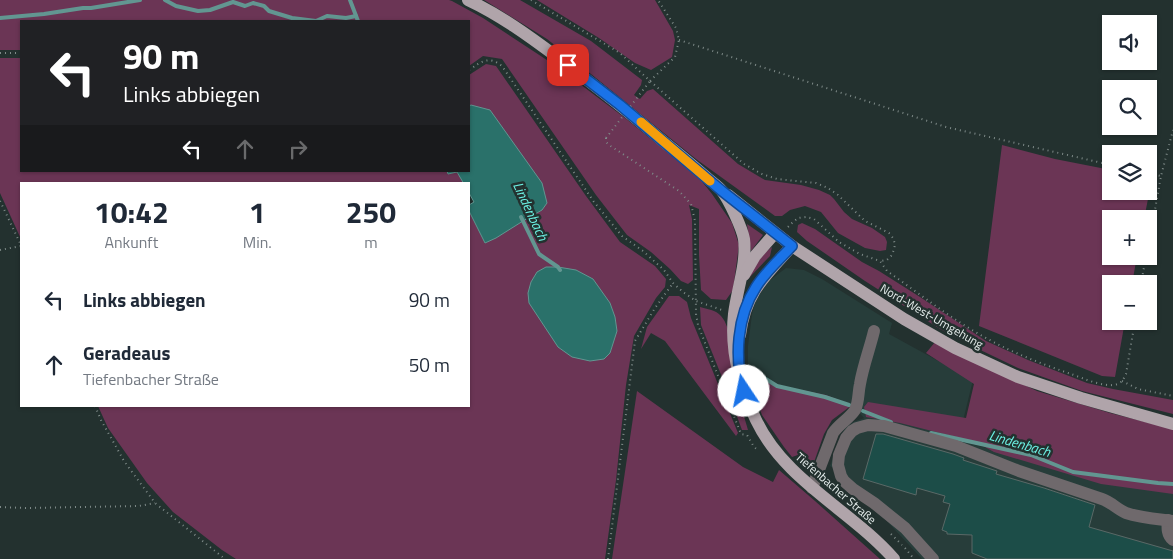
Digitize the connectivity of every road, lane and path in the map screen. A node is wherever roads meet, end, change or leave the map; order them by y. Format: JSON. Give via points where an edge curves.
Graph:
{"nodes":[{"id":1,"x":532,"y":0,"type":"edge"},
{"id":2,"x":658,"y":0,"type":"edge"},
{"id":3,"x":470,"y":1,"type":"edge"},
{"id":4,"x":679,"y":40,"type":"junction"},
{"id":5,"x":0,"y":53,"type":"edge"},
{"id":6,"x":20,"y":53,"type":"edge"},
{"id":7,"x":470,"y":69,"type":"edge"},
{"id":8,"x":650,"y":81,"type":"junction"},
{"id":9,"x":1173,"y":130,"type":"edge"},
{"id":10,"x":606,"y":138,"type":"dead end"},
{"id":11,"x":1102,"y":163,"type":"edge"},
{"id":12,"x":1157,"y":175,"type":"edge"},
{"id":13,"x":1162,"y":176,"type":"junction"},
{"id":14,"x":722,"y":191,"type":"junction"},
{"id":15,"x":0,"y":201,"type":"edge"},
{"id":16,"x":1155,"y":210,"type":"edge"},
{"id":17,"x":778,"y":235,"type":"junction"},
{"id":18,"x":20,"y":244,"type":"edge"},
{"id":19,"x":20,"y":246,"type":"edge"},
{"id":20,"x":792,"y":246,"type":"junction"},
{"id":21,"x":0,"y":250,"type":"edge"},
{"id":22,"x":880,"y":261,"type":"junction"},
{"id":23,"x":673,"y":283,"type":"junction"},
{"id":24,"x":740,"y":286,"type":"junction"},
{"id":25,"x":734,"y":314,"type":"junction"},
{"id":26,"x":1133,"y":330,"type":"edge"},
{"id":27,"x":874,"y":331,"type":"dead end"},
{"id":28,"x":741,"y":380,"type":"junction"},
{"id":29,"x":1122,"y":381,"type":"junction"},
{"id":30,"x":1173,"y":396,"type":"edge"},
{"id":31,"x":95,"y":407,"type":"edge"},
{"id":32,"x":1173,"y":424,"type":"edge"},
{"id":33,"x":812,"y":488,"type":"junction"},
{"id":34,"x":155,"y":503,"type":"junction"},
{"id":35,"x":0,"y":507,"type":"edge"},
{"id":36,"x":1171,"y":521,"type":"edge"},
{"id":37,"x":1173,"y":540,"type":"edge"},
{"id":38,"x":225,"y":559,"type":"edge"},
{"id":39,"x":608,"y":559,"type":"edge"},
{"id":40,"x":894,"y":559,"type":"edge"},
{"id":41,"x":933,"y":559,"type":"edge"}],
"edges":[{"from":1,"to":8,"type":"path","via":[[620,53]]},
{"from":2,"to":4,"type":"path","via":[[676,28]]},
{"from":3,"to":14,"type":"main road","name":"Tiefenbacher Straße","via":[[520,30],[590,82]]},
{"from":4,"to":8,"type":"path","via":[[675,57]]},
{"from":4,"to":11,"type":"path","via":[[946,127]]},
{"from":5,"to":6,"type":"path"},
{"from":7,"to":23,"type":"path","via":[[491,60],[502,66],[594,202],[622,236],[643,250]]},
{"from":8,"to":10,"type":"path","bridge":true},
{"from":8,"to":22,"type":"path","via":[[744,164],[776,179],[816,183],[828,188],[866,221],[889,233],[895,244],[894,250],[887,260]]},
{"from":9,"to":13,"type":"path"},
{"from":12,"to":13,"type":"path"},
{"from":13,"to":16,"type":"path"},
{"from":14,"to":17,"type":"main road","name":"Nord-West-Umgehung"},
{"from":14,"to":24,"type":"main road","name":"Tiefenbacher Straße","via":[[744,238]]},
{"from":15,"to":18,"type":"path"},
{"from":17,"to":20,"type":"main road","name":"Nord-West-Umgehung"},
{"from":17,"to":22,"type":"path","via":[[798,218],[806,217],[839,242]]},
{"from":17,"to":24,"type":"main road","name":"Tiefenbacher Straße","via":[[755,256]]},
{"from":19,"to":21,"type":"path"},
{"from":20,"to":28,"type":"main road","name":"Tiefenbacher Straße","via":[[764,275],[746,307],[740,342]]},
{"from":20,"to":32,"type":"main road","name":"Nord-West-Umgehung","via":[[955,348],[1018,377]]},
{"from":22,"to":29,"type":"path","via":[[887,271],[961,324],[1010,350],[1096,383],[1110,386]]},
{"from":23,"to":25,"type":"path","via":[[696,301]]},
{"from":23,"to":39,"type":"path","via":[[635,341]]},
{"from":24,"to":25,"type":"main road","name":"Tiefenbacher Straße"},
{"from":25,"to":28,"type":"main road","name":"Tiefenbacher Straße","via":[[733,347]]},
{"from":26,"to":29,"type":"path"},
{"from":27,"to":33,"type":"lane","via":[[857,406],[833,433]]},
{"from":28,"to":33,"type":"main road","name":"Tiefenbacher Straße","via":[[756,421],[770,445]]},
{"from":29,"to":30,"type":"path","via":[[1138,389]]},
{"from":31,"to":34,"type":"path","via":[[124,461]]},
{"from":33,"to":40,"type":"main road","name":"Tiefenbacher Straße"},
{"from":34,"to":35,"type":"path","via":[[140,506]]},
{"from":34,"to":38,"type":"path"},
{"from":36,"to":37,"type":"lane","via":[[1167,528]]},
{"from":36,"to":41,"type":"lane","via":[[1124,512],[1111,502],[956,446],[884,426],[868,425],[852,431],[839,455],[838,465],[844,481],[905,528]]}]}
